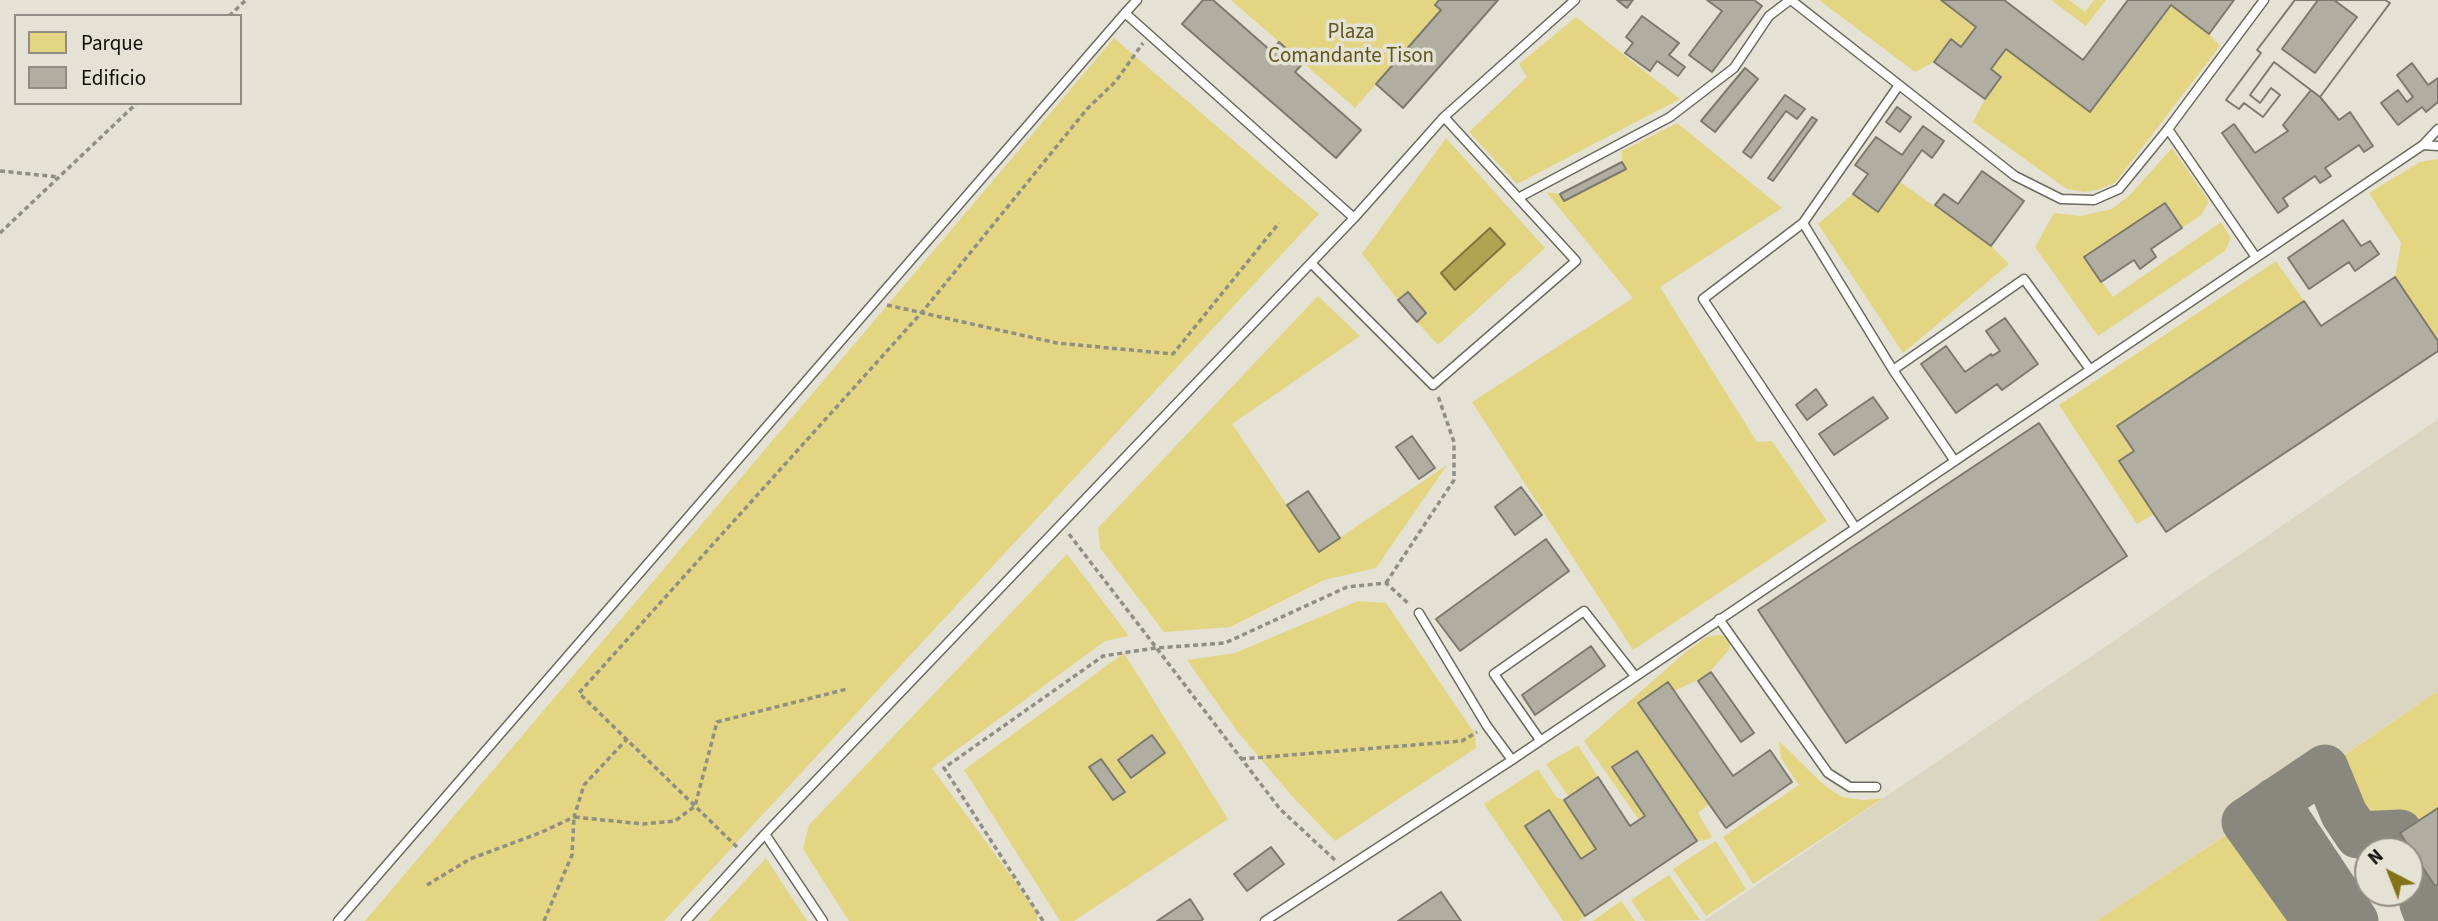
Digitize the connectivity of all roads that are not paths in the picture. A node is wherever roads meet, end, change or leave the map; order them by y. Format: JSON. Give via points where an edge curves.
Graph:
{"nodes":[{"id":1,"x":1137,"y":0,"type":"edge"},
{"id":2,"x":1575,"y":0,"type":"edge"},
{"id":3,"x":1791,"y":0,"type":"edge"},
{"id":4,"x":2264,"y":0,"type":"edge"},
{"id":5,"x":1125,"y":13,"type":"junction"},
{"id":6,"x":1899,"y":85,"type":"junction"},
{"id":7,"x":1444,"y":117,"type":"junction"},
{"id":8,"x":2168,"y":129,"type":"junction"},
{"id":9,"x":2438,"y":130,"type":"edge"},
{"id":10,"x":2423,"y":145,"type":"junction"},
{"id":11,"x":2438,"y":146,"type":"edge"},
{"id":12,"x":1518,"y":198,"type":"junction"},
{"id":13,"x":1354,"y":218,"type":"junction"},
{"id":14,"x":1803,"y":223,"type":"junction"},
{"id":15,"x":2255,"y":256,"type":"junction"},
{"id":16,"x":1311,"y":262,"type":"junction"},
{"id":17,"x":2089,"y":368,"type":"junction"},
{"id":18,"x":1893,"y":370,"type":"junction"},
{"id":19,"x":1954,"y":460,"type":"junction"},
{"id":20,"x":1855,"y":527,"type":"junction"},
{"id":21,"x":1419,"y":613,"type":"road end"},
{"id":22,"x":1719,"y":619,"type":"junction"},
{"id":23,"x":1635,"y":676,"type":"junction"},
{"id":24,"x":1540,"y":740,"type":"junction"},
{"id":25,"x":1511,"y":760,"type":"junction"},
{"id":26,"x":1876,"y":788,"type":"dead end"},
{"id":27,"x":765,"y":834,"type":"junction"},
{"id":28,"x":338,"y":921,"type":"edge"},
{"id":29,"x":686,"y":921,"type":"edge"},
{"id":30,"x":823,"y":921,"type":"edge"},
{"id":31,"x":1265,"y":921,"type":"edge"}],
"edges":[{"from":1,"to":5,"type":"lane"},
{"from":2,"to":7,"type":"lane"},
{"from":3,"to":6,"type":"lane"},
{"from":3,"to":12,"type":"lane","via":[[1769,16],[1734,68],[1670,117]]},
{"from":4,"to":8,"type":"lane"},
{"from":5,"to":13,"type":"lane"},
{"from":5,"to":28,"type":"lane"},
{"from":6,"to":8,"type":"lane","via":[[2015,176],[2061,199],[2094,200],[2119,189]]},
{"from":6,"to":14,"type":"lane"},
{"from":7,"to":12,"type":"lane"},
{"from":7,"to":13,"type":"lane"},
{"from":8,"to":15,"type":"lane"},
{"from":9,"to":10,"type":"lane"},
{"from":10,"to":11,"type":"lane"},
{"from":10,"to":15,"type":"lane"},
{"from":12,"to":16,"type":"lane","via":[[1576,261],[1433,385]]},
{"from":13,"to":16,"type":"lane"},
{"from":14,"to":18,"type":"lane"},
{"from":14,"to":20,"type":"lane","via":[[1703,299]]},
{"from":15,"to":17,"type":"lane"},
{"from":16,"to":27,"type":"lane"},
{"from":17,"to":18,"type":"lane","via":[[2024,279]]},
{"from":17,"to":19,"type":"lane"},
{"from":18,"to":19,"type":"lane"},
{"from":19,"to":20,"type":"lane"},
{"from":20,"to":22,"type":"lane"},
{"from":21,"to":25,"type":"lane"},
{"from":22,"to":23,"type":"lane"},
{"from":22,"to":26,"type":"lane","via":[[1828,773],[1850,788]]},
{"from":23,"to":24,"type":"lane"},
{"from":23,"to":24,"type":"lane","via":[[1584,611],[1494,674]]},
{"from":24,"to":25,"type":"lane"},
{"from":25,"to":31,"type":"lane"},
{"from":27,"to":29,"type":"lane"},
{"from":27,"to":30,"type":"lane"}]}
